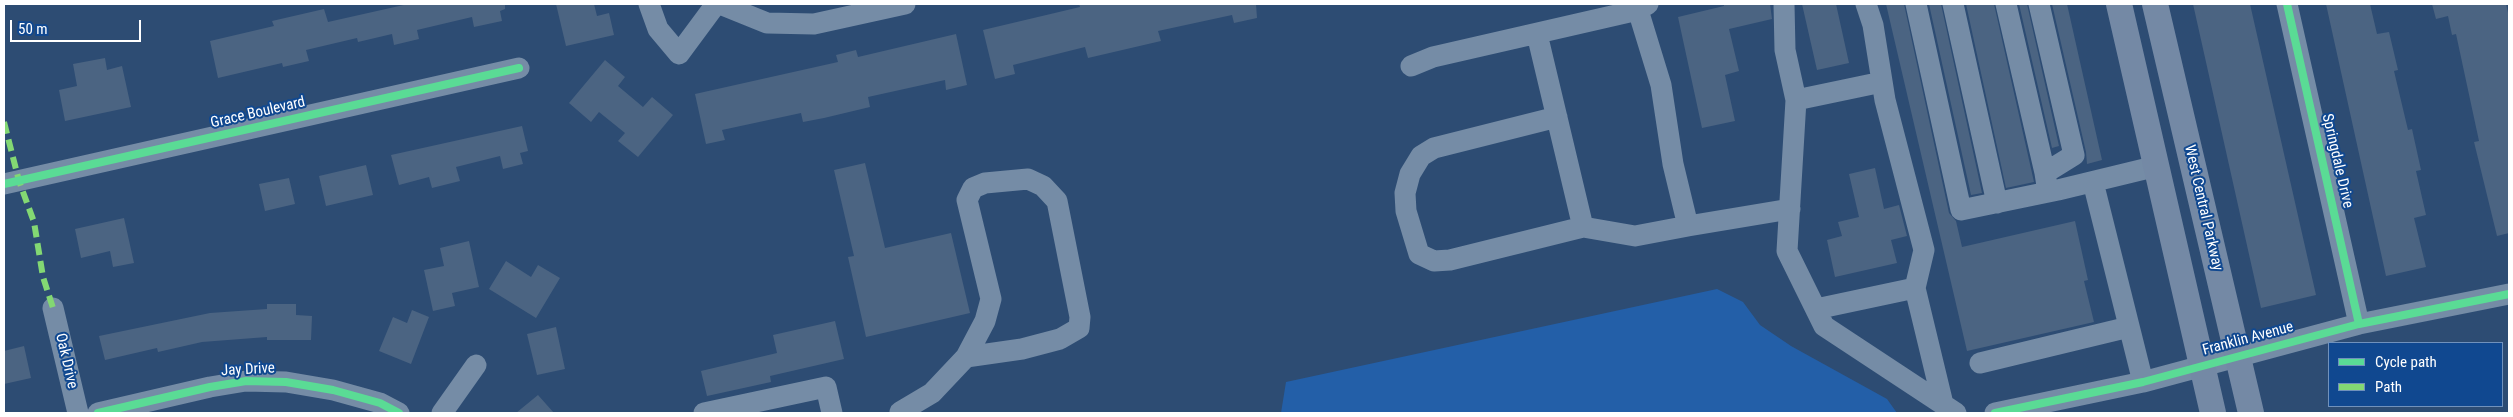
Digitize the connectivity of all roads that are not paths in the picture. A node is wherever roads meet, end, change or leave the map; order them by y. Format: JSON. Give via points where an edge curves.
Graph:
{"nodes":[{"id":1,"x":649,"y":4,"type":"edge"},
{"id":2,"x":716,"y":4,"type":"edge"},
{"id":3,"x":720,"y":4,"type":"edge"},
{"id":4,"x":905,"y":4,"type":"edge"},
{"id":5,"x":1784,"y":4,"type":"edge"},
{"id":6,"x":1866,"y":4,"type":"edge"},
{"id":7,"x":1916,"y":4,"type":"edge"},
{"id":8,"x":1953,"y":4,"type":"edge"},
{"id":9,"x":2006,"y":4,"type":"edge"},
{"id":10,"x":2039,"y":4,"type":"edge"},
{"id":11,"x":2119,"y":4,"type":"edge"},
{"id":12,"x":2155,"y":4,"type":"edge"},
{"id":13,"x":2287,"y":4,"type":"edge"},
{"id":14,"x":1643,"y":7,"type":"edge"},
{"id":15,"x":1537,"y":34,"type":"junction"},
{"id":16,"x":1411,"y":66,"type":"dead end"},
{"id":17,"x":519,"y":68,"type":"dead end"},
{"id":18,"x":1882,"y":82,"type":"junction"},
{"id":19,"x":1796,"y":100,"type":"junction"},
{"id":20,"x":1557,"y":117,"type":"junction"},
{"id":21,"x":2157,"y":166,"type":"junction"},
{"id":22,"x":2093,"y":182,"type":"junction"},
{"id":23,"x":2047,"y":183,"type":"junction"},
{"id":24,"x":4,"y":184,"type":"edge"},
{"id":25,"x":1997,"y":203,"type":"junction"},
{"id":26,"x":1790,"y":209,"type":"junction"},
{"id":27,"x":1583,"y":226,"type":"junction"},
{"id":28,"x":1688,"y":226,"type":"junction"},
{"id":29,"x":1915,"y":288,"type":"junction"},
{"id":30,"x":2509,"y":294,"type":"edge"},
{"id":31,"x":53,"y":308,"type":"dead end"},
{"id":32,"x":1816,"y":309,"type":"junction"},
{"id":33,"x":2360,"y":324,"type":"junction"},
{"id":34,"x":2129,"y":327,"type":"junction"},
{"id":35,"x":2238,"y":356,"type":"junction"},
{"id":36,"x":966,"y":357,"type":"junction"},
{"id":37,"x":1980,"y":363,"type":"dead end"},
{"id":38,"x":476,"y":365,"type":"dead end"},
{"id":39,"x":2201,"y":366,"type":"junction"},
{"id":40,"x":2144,"y":382,"type":"junction"},
{"id":41,"x":1949,"y":408,"type":"edge"},
{"id":42,"x":2026,"y":411,"type":"edge"},
{"id":43,"x":78,"y":413,"type":"edge"},
{"id":44,"x":98,"y":413,"type":"edge"},
{"id":45,"x":399,"y":413,"type":"edge"},
{"id":46,"x":442,"y":413,"type":"edge"},
{"id":47,"x":704,"y":413,"type":"edge"},
{"id":48,"x":832,"y":413,"type":"edge"},
{"id":49,"x":899,"y":413,"type":"edge"},
{"id":50,"x":1995,"y":413,"type":"edge"},
{"id":51,"x":2212,"y":413,"type":"edge"},
{"id":52,"x":2251,"y":413,"type":"edge"}],
"edges":[{"from":1,"to":2,"type":"street","via":[[658,29],[680,54]]},
{"from":3,"to":4,"type":"street","via":[[767,23],[814,24]]},
{"from":5,"to":19,"type":"street","via":[[1785,50]]},
{"from":6,"to":18,"type":"street"},
{"from":7,"to":25,"type":"street","via":[[1961,210]]},
{"from":8,"to":25,"type":"street"},
{"from":9,"to":23,"type":"street"},
{"from":10,"to":23,"type":"street","via":[[2074,155]]},
{"from":11,"to":21,"type":"main road"},
{"from":12,"to":35,"type":"main road","name":"West Central Parkway"},
{"from":13,"to":33,"type":"street","name":"Springdale Drive"},
{"from":14,"to":15,"type":"street"},
{"from":14,"to":28,"type":"street"},
{"from":15,"to":16,"type":"street","via":[[1433,57]]},
{"from":15,"to":20,"type":"street"},
{"from":17,"to":24,"type":"street","name":"Grace Boulevard"},
{"from":18,"to":19,"type":"street"},
{"from":18,"to":29,"type":"street","via":[[1924,250]]},
{"from":19,"to":26,"type":"street"},
{"from":20,"to":27,"type":"street"},
{"from":20,"to":27,"type":"street","via":[[1434,148],[1421,156],[1410,174],[1405,193],[1411,234],[1419,254],[1434,261],[1450,260]]},
{"from":21,"to":22,"type":"street"},
{"from":21,"to":39,"type":"main road"},
{"from":22,"to":23,"type":"street"},
{"from":22,"to":34,"type":"street"},
{"from":23,"to":25,"type":"street"},
{"from":26,"to":28,"type":"street"},
{"from":26,"to":32,"type":"street","via":[[1787,251]]},
{"from":27,"to":28,"type":"street","via":[[1634,236]]},
{"from":29,"to":32,"type":"street"},
{"from":29,"to":41,"type":"street"},
{"from":30,"to":33,"type":"street","name":"Franklin Avenue"},
{"from":31,"to":43,"type":"street","name":"Oak Drive"},
{"from":32,"to":41,"type":"street","via":[[1824,326]]},
{"from":33,"to":35,"type":"street","name":"Franklin Avenue"},
{"from":34,"to":37,"type":"street"},
{"from":34,"to":40,"type":"street"},
{"from":35,"to":39,"type":"street","name":"Franklin Avenue"},
{"from":35,"to":52,"type":"main road","name":"West Central Parkway"},
{"from":36,"to":36,"type":"street","via":[[985,321],[991,298],[967,200],[973,188],[984,183],[1028,178],[1043,186],[1057,201],[1080,317],[1079,328],[1060,339],[1022,349]]},
{"from":36,"to":49,"type":"street","via":[[932,393]]},
{"from":38,"to":46,"type":"street"},
{"from":39,"to":40,"type":"street","name":"Franklin Avenue"},
{"from":39,"to":51,"type":"main road"},
{"from":40,"to":42,"type":"street","name":"Franklin Avenue"},
{"from":42,"to":50,"type":"street","name":"Franklin Avenue"},
{"from":44,"to":45,"type":"street","name":"Jay Drive","via":[[210,386],[246,381],[286,382],[334,390],[380,403]]},
{"from":47,"to":48,"type":"street","via":[[826,387]]}]}
